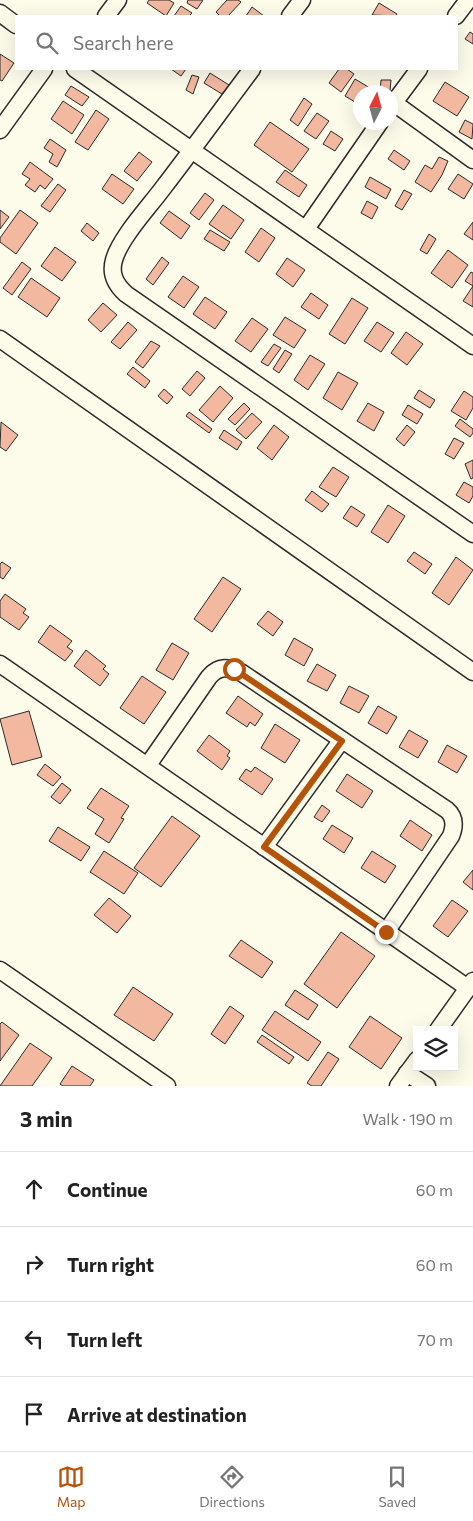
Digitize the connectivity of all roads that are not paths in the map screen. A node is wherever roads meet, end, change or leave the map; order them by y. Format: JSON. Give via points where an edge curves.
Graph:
{"nodes":[{"id":1,"x":118,"y":0,"type":"edge"},
{"id":2,"x":302,"y":0,"type":"edge"},
{"id":3,"x":468,"y":0,"type":"edge"},
{"id":4,"x":0,"y":13,"type":"edge"},
{"id":5,"x":107,"y":15,"type":"edge"},
{"id":6,"x":291,"y":15,"type":"edge"},
{"id":7,"x":457,"y":15,"type":"edge"},
{"id":8,"x":15,"y":24,"type":"edge"},
{"id":9,"x":43,"y":70,"type":"edge"},
{"id":10,"x":76,"y":70,"type":"edge"},
{"id":11,"x":251,"y":70,"type":"edge"},
{"id":12,"x":418,"y":70,"type":"edge"},
{"id":13,"x":398,"y":98,"type":"edge"},
{"id":14,"x":398,"y":110,"type":"edge"},
{"id":15,"x":0,"y":130,"type":"edge"},
{"id":16,"x":374,"y":130,"type":"edge"},
{"id":17,"x":192,"y":151,"type":"junction"},
{"id":18,"x":473,"y":160,"type":"edge"},
{"id":19,"x":306,"y":229,"type":"junction"},
{"id":20,"x":0,"y":339,"type":"edge"},
{"id":21,"x":473,"y":346,"type":"edge"},
{"id":22,"x":473,"y":534,"type":"edge"},
{"id":23,"x":2,"y":670,"type":"edge"},
{"id":24,"x":473,"y":672,"type":"edge"},
{"id":25,"x":342,"y":741,"type":"junction"},
{"id":26,"x":148,"y":765,"type":"junction"},
{"id":27,"x":264,"y":847,"type":"junction"},
{"id":28,"x":386,"y":932,"type":"junction"},
{"id":29,"x":1,"y":973,"type":"edge"},
{"id":30,"x":471,"y":985,"type":"edge"},
{"id":31,"x":441,"y":1026,"type":"edge"},
{"id":32,"x":412,"y":1066,"type":"edge"},
{"id":33,"x":167,"y":1086,"type":"edge"},
{"id":34,"x":398,"y":1086,"type":"edge"},
{"id":35,"x":427,"y":1086,"type":"edge"}],
"edges":[{"from":1,"to":5,"type":"street"},
{"from":2,"to":6,"type":"street"},
{"from":3,"to":7,"type":"street"},
{"from":4,"to":8,"type":"street"},
{"from":9,"to":15,"type":"street"},
{"from":10,"to":17,"type":"street"},
{"from":11,"to":17,"type":"street"},
{"from":12,"to":13,"type":"street"},
{"from":14,"to":18,"type":"street"},
{"from":16,"to":19,"type":"street"},
{"from":17,"to":19,"type":"street"},
{"from":17,"to":22,"type":"street","via":[[123,241],[114,260],[115,282],[126,294]]},
{"from":19,"to":21,"type":"street"},
{"from":20,"to":24,"type":"street"},
{"from":23,"to":26,"type":"street"},
{"from":25,"to":26,"type":"street","via":[[242,673],[223,667],[209,677]]},
{"from":25,"to":27,"type":"street"},
{"from":25,"to":28,"type":"street","via":[[447,810],[454,820],[451,836]]},
{"from":26,"to":27,"type":"street"},
{"from":27,"to":28,"type":"street"},
{"from":28,"to":30,"type":"street"},
{"from":29,"to":33,"type":"street"},
{"from":30,"to":31,"type":"street"},
{"from":32,"to":34,"type":"street"},
{"from":32,"to":35,"type":"street"}]}
